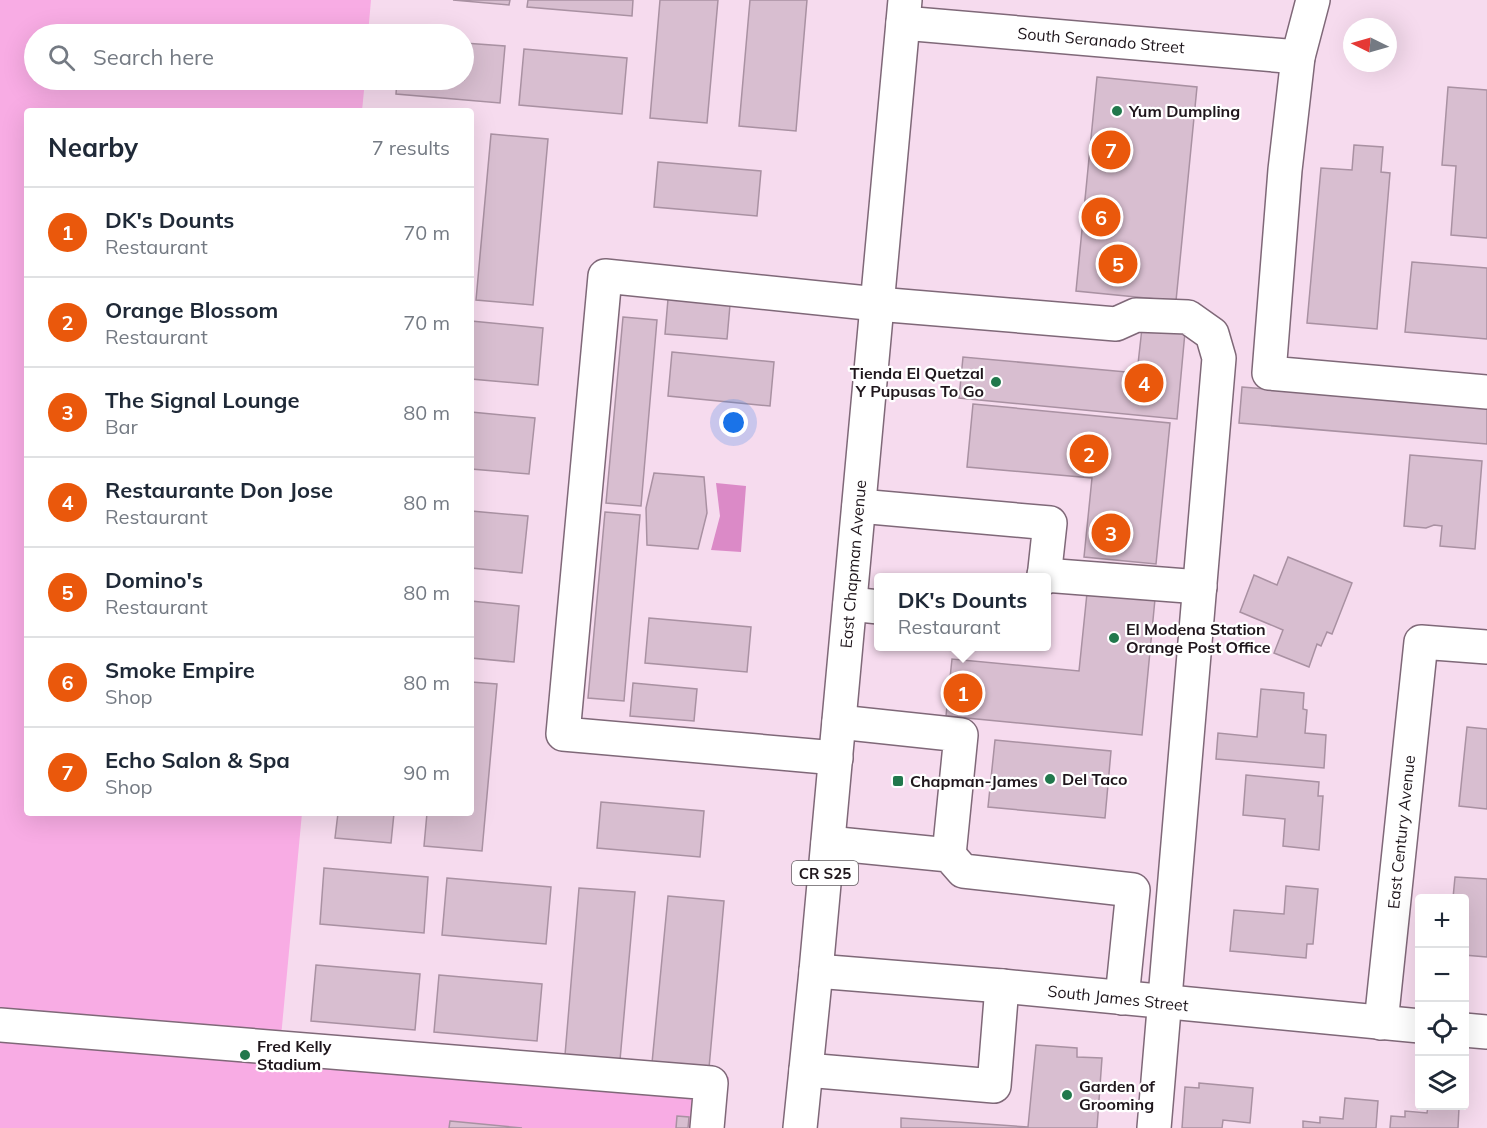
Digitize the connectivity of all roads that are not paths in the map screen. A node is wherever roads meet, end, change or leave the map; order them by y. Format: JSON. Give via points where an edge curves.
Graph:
{"nodes":[{"id":1,"x":1312,"y":0,"type":"edge"},
{"id":2,"x":904,"y":11,"type":"edge"},
{"id":3,"x":1298,"y":57,"type":"junction"},
{"id":4,"x":877,"y":304,"type":"junction"},
{"id":5,"x":1487,"y":392,"type":"edge"},
{"id":6,"x":859,"y":506,"type":"junction"},
{"id":7,"x":1044,"y":573,"type":"edge"},
{"id":8,"x":1051,"y":576,"type":"edge"},
{"id":9,"x":1200,"y":587,"type":"junction"},
{"id":10,"x":864,"y":606,"type":"edge"},
{"id":11,"x":1487,"y":647,"type":"edge"},
{"id":12,"x":839,"y":722,"type":"junction"},
{"id":13,"x":836,"y":759,"type":"junction"},
{"id":14,"x":828,"y":843,"type":"junction"},
{"id":15,"x":949,"y":855,"type":"junction"},
{"id":16,"x":816,"y":971,"type":"junction"},
{"id":17,"x":1002,"y":986,"type":"junction"},
{"id":18,"x":1122,"y":998,"type":"junction"},
{"id":19,"x":1165,"y":1002,"type":"junction"},
{"id":20,"x":1381,"y":1023,"type":"junction"},
{"id":21,"x":0,"y":1025,"type":"edge"},
{"id":22,"x":1415,"y":1026,"type":"edge"},
{"id":23,"x":1469,"y":1030,"type":"edge"},
{"id":24,"x":1487,"y":1032,"type":"edge"},
{"id":25,"x":806,"y":1070,"type":"junction"},
{"id":26,"x":707,"y":1128,"type":"edge"},
{"id":27,"x":800,"y":1128,"type":"edge"},
{"id":28,"x":1154,"y":1128,"type":"edge"}],
"edges":[{"from":1,"to":3,"type":"street"},
{"from":2,"to":3,"type":"street","name":"South Seranado Street"},
{"from":2,"to":4,"type":"street","name":"East Chapman Avenue","number":"CR S25"},
{"from":3,"to":5,"type":"street","via":[[1269,373]]},
{"from":4,"to":6,"type":"street","name":"East Chapman Avenue","number":"CR S25"},
{"from":4,"to":9,"type":"street","via":[[1116,324],[1136,315],[1188,317],[1212,334],[1219,358]]},
{"from":4,"to":13,"type":"street","via":[[605,276],[563,734]]},
{"from":6,"to":7,"type":"street","via":[[1050,523]]},
{"from":6,"to":10,"type":"street","name":"East Chapman Avenue","number":"CR S25"},
{"from":8,"to":9,"type":"street"},
{"from":9,"to":19,"type":"street"},
{"from":10,"to":12,"type":"street","name":"East Chapman Avenue","number":"CR S25"},
{"from":11,"to":20,"type":"street","name":"East Century Avenue","via":[[1421,642]]},
{"from":12,"to":13,"type":"street","name":"East Chapman Avenue","number":"CR S25"},
{"from":12,"to":15,"type":"street","via":[[961,735]]},
{"from":13,"to":14,"type":"street","name":"East Chapman Avenue","number":"CR S25"},
{"from":14,"to":15,"type":"street"},
{"from":14,"to":16,"type":"street","name":"East Chapman Avenue","number":"CR S25"},
{"from":15,"to":18,"type":"street","via":[[963,871],[1133,890]]},
{"from":16,"to":17,"type":"street","name":"South James Street"},
{"from":16,"to":25,"type":"street","name":"East Chapman Avenue","number":"CR S25"},
{"from":17,"to":18,"type":"street","name":"South James Street"},
{"from":17,"to":25,"type":"street","via":[[994,1086]]},
{"from":18,"to":19,"type":"street","name":"South James Street"},
{"from":19,"to":20,"type":"street","name":"South James Street"},
{"from":19,"to":28,"type":"street"},
{"from":20,"to":22,"type":"street","name":"South James Street"},
{"from":21,"to":26,"type":"street","via":[[711,1083]]},
{"from":23,"to":24,"type":"street"},
{"from":25,"to":27,"type":"street","name":"East Chapman Avenue","number":"CR S25"}]}
